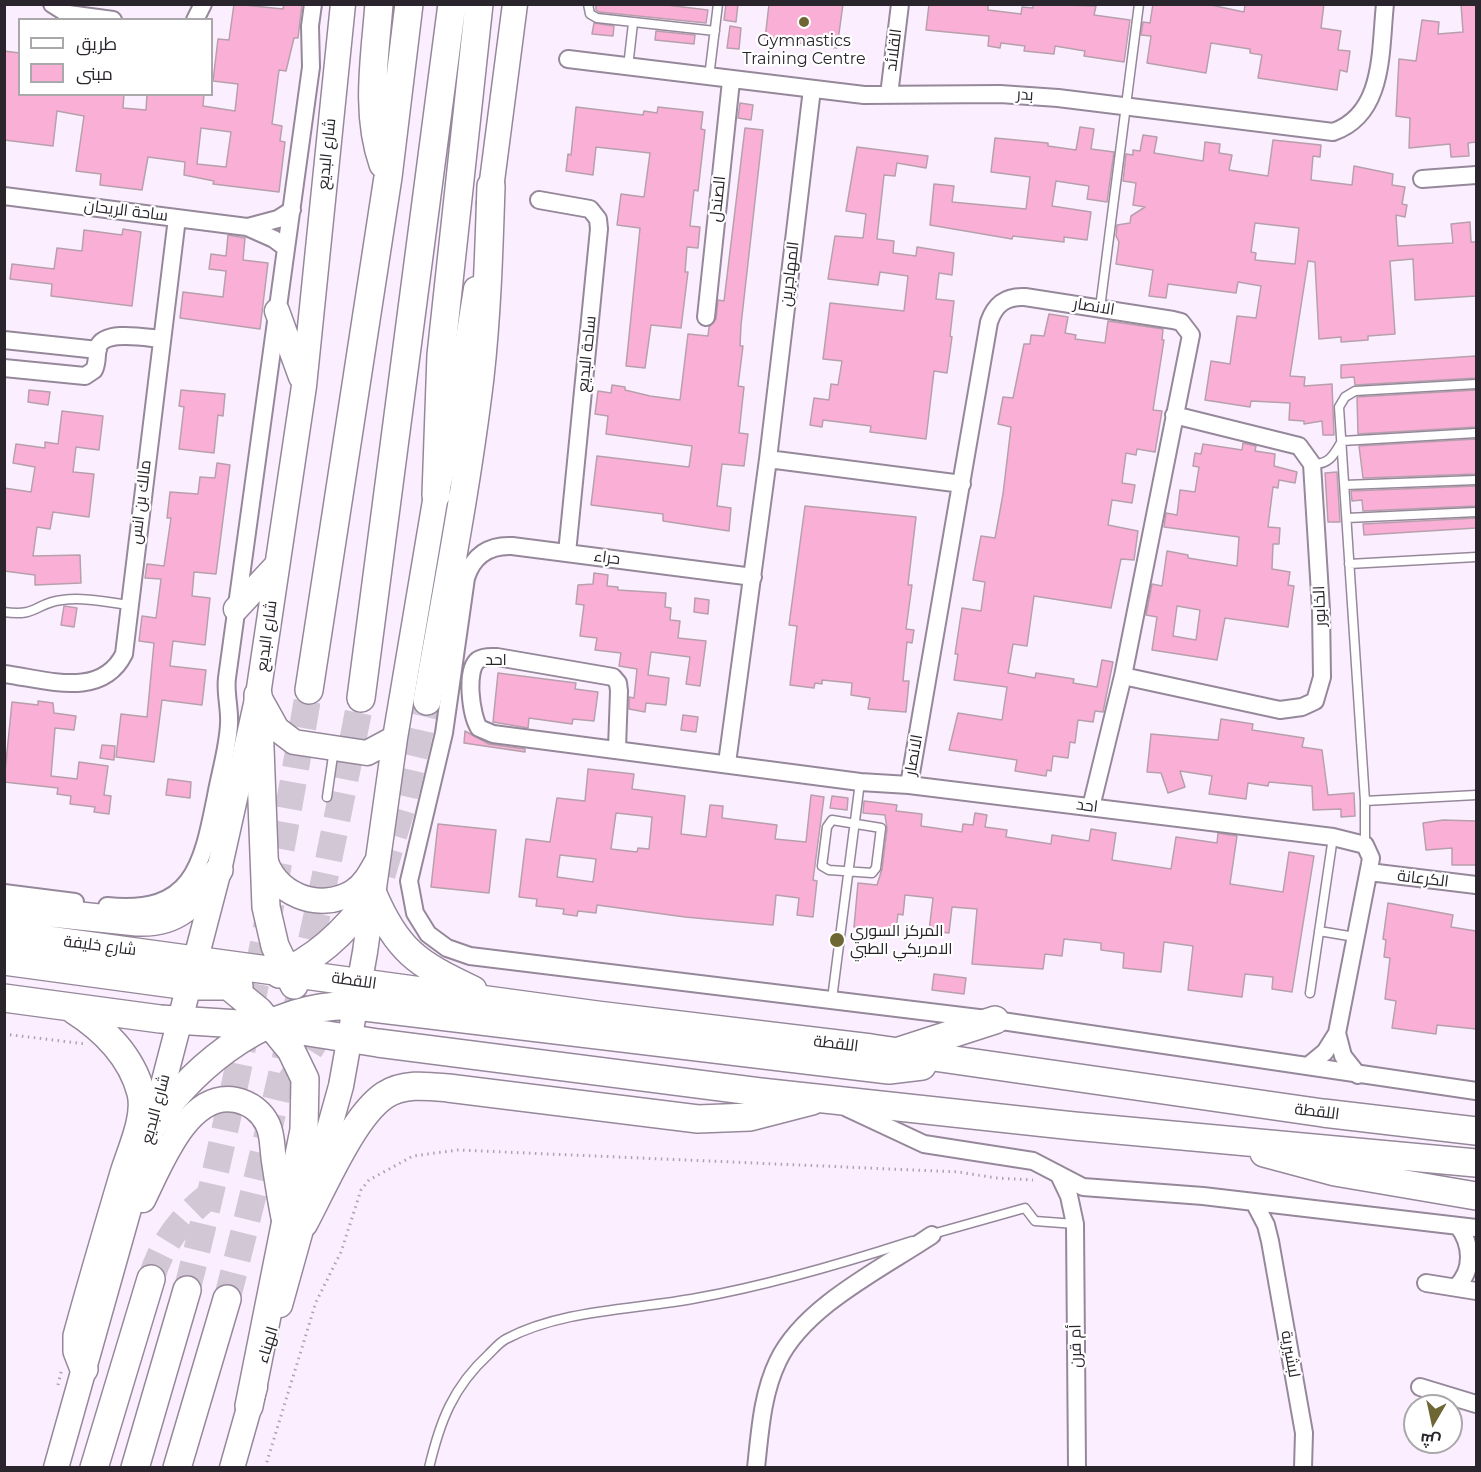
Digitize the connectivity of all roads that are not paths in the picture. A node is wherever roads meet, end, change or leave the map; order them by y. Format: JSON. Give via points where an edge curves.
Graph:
{"nodes":[{"id":1,"x":52,"y":4,"type":"edge"},
{"id":2,"x":203,"y":4,"type":"edge"},
{"id":3,"x":313,"y":4,"type":"edge"},
{"id":4,"x":379,"y":4,"type":"edge"},
{"id":5,"x":409,"y":4,"type":"edge"},
{"id":6,"x":452,"y":4,"type":"edge"},
{"id":7,"x":479,"y":4,"type":"edge"},
{"id":8,"x":515,"y":4,"type":"edge"},
{"id":9,"x":588,"y":4,"type":"edge"},
{"id":10,"x":718,"y":4,"type":"edge"},
{"id":11,"x":900,"y":4,"type":"edge"},
{"id":12,"x":1139,"y":4,"type":"edge"},
{"id":13,"x":1385,"y":4,"type":"edge"},
{"id":14,"x":341,"y":7,"type":"edge"},
{"id":15,"x":98,"y":18,"type":"edge"},
{"id":16,"x":196,"y":18,"type":"edge"},
{"id":17,"x":633,"y":23,"type":"junction"},
{"id":18,"x":715,"y":31,"type":"junction"},
{"id":19,"x":568,"y":59,"type":"dead end"},
{"id":20,"x":628,"y":67,"type":"junction"},
{"id":21,"x":709,"y":78,"type":"junction"},
{"id":22,"x":731,"y":81,"type":"junction"},
{"id":23,"x":812,"y":89,"type":"junction"},
{"id":24,"x":889,"y":95,"type":"junction"},
{"id":25,"x":1126,"y":106,"type":"junction"},
{"id":26,"x":1476,"y":175,"type":"edge"},
{"id":27,"x":388,"y":177,"type":"junction"},
{"id":28,"x":1422,"y":178,"type":"dead end"},
{"id":29,"x":491,"y":186,"type":"junction"},
{"id":30,"x":4,"y":196,"type":"edge"},
{"id":31,"x":539,"y":200,"type":"dead end"},
{"id":32,"x":292,"y":210,"type":"junction"},
{"id":33,"x":177,"y":218,"type":"junction"},
{"id":34,"x":247,"y":227,"type":"junction"},
{"id":35,"x":286,"y":248,"type":"junction"},
{"id":36,"x":1100,"y":308,"type":"junction"},
{"id":37,"x":277,"y":311,"type":"junction"},
{"id":38,"x":706,"y":317,"type":"dead end"},
{"id":39,"x":162,"y":339,"type":"junction"},
{"id":40,"x":4,"y":340,"type":"edge"},
{"id":41,"x":98,"y":350,"type":"junction"},
{"id":42,"x":4,"y":368,"type":"edge"},
{"id":43,"x":1476,"y":384,"type":"edge"},
{"id":44,"x":304,"y":386,"type":"junction"},
{"id":45,"x":1174,"y":415,"type":"junction"},
{"id":46,"x":1476,"y":433,"type":"edge"},
{"id":47,"x":1342,"y":441,"type":"junction"},
{"id":48,"x":768,"y":459,"type":"junction"},
{"id":49,"x":1312,"y":464,"type":"junction"},
{"id":50,"x":1476,"y":480,"type":"edge"},
{"id":51,"x":962,"y":484,"type":"junction"},
{"id":52,"x":1345,"y":485,"type":"junction"},
{"id":53,"x":436,"y":495,"type":"junction"},
{"id":54,"x":1476,"y":512,"type":"edge"},
{"id":55,"x":1347,"y":518,"type":"junction"},
{"id":56,"x":567,"y":553,"type":"junction"},
{"id":57,"x":1476,"y":557,"type":"edge"},
{"id":58,"x":1349,"y":564,"type":"junction"},
{"id":59,"x":278,"y":565,"type":"junction"},
{"id":60,"x":753,"y":577,"type":"junction"},
{"id":61,"x":128,"y":605,"type":"junction"},
{"id":62,"x":236,"y":609,"type":"junction"},
{"id":63,"x":4,"y":612,"type":"edge"},
{"id":64,"x":4,"y":674,"type":"edge"},
{"id":65,"x":1123,"y":676,"type":"junction"},
{"id":66,"x":309,"y":690,"type":"tunnel mouth"},
{"id":67,"x":258,"y":695,"type":"junction"},
{"id":68,"x":361,"y":698,"type":"tunnel mouth"},
{"id":69,"x":427,"y":701,"type":"tunnel mouth"},
{"id":70,"x":395,"y":738,"type":"junction"},
{"id":71,"x":334,"y":748,"type":"junction"},
{"id":72,"x":617,"y":749,"type":"junction"},
{"id":73,"x":728,"y":763,"type":"junction"},
{"id":74,"x":860,"y":782,"type":"junction"},
{"id":75,"x":909,"y":785,"type":"junction"},
{"id":76,"x":1476,"y":795,"type":"edge"},
{"id":77,"x":327,"y":797,"type":"dead end"},
{"id":78,"x":1365,"y":801,"type":"junction"},
{"id":79,"x":1091,"y":807,"type":"junction"},
{"id":80,"x":855,"y":822,"type":"junction"},
{"id":81,"x":1333,"y":837,"type":"junction"},
{"id":82,"x":262,"y":844,"type":"junction"},
{"id":83,"x":1365,"y":845,"type":"junction"},
{"id":84,"x":378,"y":858,"type":"junction"},
{"id":85,"x":219,"y":870,"type":"junction"},
{"id":86,"x":848,"y":872,"type":"junction"},
{"id":87,"x":1369,"y":872,"type":"junction"},
{"id":88,"x":1476,"y":885,"type":"edge"},
{"id":89,"x":4,"y":893,"type":"edge"},
{"id":90,"x":372,"y":894,"type":"junction"},
{"id":91,"x":4,"y":908,"type":"edge"},
{"id":92,"x":1319,"y":931,"type":"junction"},
{"id":93,"x":4,"y":934,"type":"edge"},
{"id":94,"x":1355,"y":937,"type":"junction"},
{"id":95,"x":195,"y":958,"type":"junction"},
{"id":96,"x":4,"y":961,"type":"edge"},
{"id":97,"x":285,"y":972,"type":"junction"},
{"id":98,"x":188,"y":986,"type":"junction"},
{"id":99,"x":232,"y":987,"type":"junction"},
{"id":100,"x":1310,"y":993,"type":"dead end"},
{"id":101,"x":358,"y":994,"type":"junction"},
{"id":102,"x":4,"y":998,"type":"edge"},
{"id":103,"x":832,"y":999,"type":"junction"},
{"id":104,"x":496,"y":1000,"type":"junction"},
{"id":105,"x":312,"y":1008,"type":"junction"},
{"id":106,"x":73,"y":1009,"type":"junction"},
{"id":107,"x":180,"y":1019,"type":"junction"},
{"id":108,"x":995,"y":1020,"type":"junction"},
{"id":109,"x":270,"y":1026,"type":"junction"},
{"id":110,"x":1337,"y":1033,"type":"junction"},
{"id":111,"x":350,"y":1038,"type":"junction"},
{"id":112,"x":894,"y":1052,"type":"junction"},
{"id":113,"x":956,"y":1062,"type":"junction"},
{"id":114,"x":1308,"y":1066,"type":"junction"},
{"id":115,"x":1358,"y":1075,"type":"junction"},
{"id":116,"x":1476,"y":1091,"type":"edge"},
{"id":117,"x":825,"y":1097,"type":"junction"},
{"id":118,"x":152,"y":1127,"type":"junction"},
{"id":119,"x":1476,"y":1131,"type":"edge"},
{"id":120,"x":1208,"y":1136,"type":"junction"},
{"id":121,"x":1476,"y":1163,"type":"edge"},
{"id":122,"x":1057,"y":1172,"type":"junction"},
{"id":123,"x":1106,"y":1189,"type":"junction"},
{"id":124,"x":1476,"y":1196,"type":"edge"},
{"id":125,"x":1254,"y":1202,"type":"junction"},
{"id":126,"x":1288,"y":1205,"type":"junction"},
{"id":127,"x":294,"y":1223,"type":"junction"},
{"id":128,"x":1075,"y":1224,"type":"junction"},
{"id":129,"x":1458,"y":1226,"type":"junction"},
{"id":130,"x":1476,"y":1228,"type":"edge"},
{"id":131,"x":932,"y":1235,"type":"junction"},
{"id":132,"x":1270,"y":1241,"type":"junction"},
{"id":133,"x":118,"y":1254,"type":"junction"},
{"id":134,"x":1473,"y":1257,"type":"edge"},
{"id":135,"x":151,"y":1279,"type":"tunnel mouth"},
{"id":136,"x":1476,"y":1282,"type":"edge"},
{"id":137,"x":1426,"y":1283,"type":"dead end"},
{"id":138,"x":1456,"y":1287,"type":"junction"},
{"id":139,"x":187,"y":1290,"type":"tunnel mouth"},
{"id":140,"x":1476,"y":1291,"type":"edge"},
{"id":141,"x":227,"y":1299,"type":"tunnel mouth"},
{"id":142,"x":74,"y":1366,"type":"junction"},
{"id":143,"x":1420,"y":1387,"type":"dead end"},
{"id":144,"x":1476,"y":1404,"type":"edge"},
{"id":145,"x":249,"y":1406,"type":"joint"},
{"id":146,"x":57,"y":1467,"type":"edge"},
{"id":147,"x":94,"y":1467,"type":"edge"},
{"id":148,"x":135,"y":1467,"type":"edge"},
{"id":149,"x":177,"y":1467,"type":"edge"},
{"id":150,"x":232,"y":1467,"type":"edge"},
{"id":151,"x":429,"y":1467,"type":"edge"},
{"id":152,"x":756,"y":1467,"type":"edge"},
{"id":153,"x":1077,"y":1467,"type":"edge"},
{"id":154,"x":1303,"y":1467,"type":"edge"}],
"edges":[{"from":1,"to":15,"type":"street","via":[[68,14]]},
{"from":2,"to":16,"type":"street"},
{"from":3,"to":32,"type":"street","name":"شارع البديع","via":[[311,67]]},
{"from":4,"to":27,"type":"main road","via":[[373,105],[378,149]]},
{"from":5,"to":27,"type":"main road"},
{"from":6,"to":68,"type":"main road"},
{"from":7,"to":53,"type":"main road","via":[[441,355]]},
{"from":8,"to":29,"type":"main road"},
{"from":9,"to":17,"type":"lane","via":[[593,17]]},
{"from":10,"to":18,"type":"lane"},
{"from":11,"to":24,"type":"street","name":"القلائد"},
{"from":12,"to":25,"type":"lane"},
{"from":13,"to":25,"type":"street","name":"بدر","via":[[1378,76],[1360,117],[1347,127],[1333,132]]},
{"from":14,"to":44,"type":"main road","name":"شارع البديع"},
{"from":17,"to":18,"type":"lane"},
{"from":17,"to":20,"type":"lane"},
{"from":18,"to":21,"type":"lane"},
{"from":19,"to":20,"type":"street","name":"بدر"},
{"from":20,"to":21,"type":"street","name":"بدر"},
{"from":21,"to":22,"type":"street","name":"بدر"},
{"from":22,"to":23,"type":"street","name":"بدر"},
{"from":22,"to":38,"type":"street","name":"الصندل"},
{"from":23,"to":24,"type":"street","name":"بدر"},
{"from":23,"to":48,"type":"street","name":"المهاجرين"},
{"from":24,"to":25,"type":"street","name":"بدر","via":[[1031,95]]},
{"from":25,"to":36,"type":"lane"},
{"from":26,"to":28,"type":"street"},
{"from":27,"to":66,"type":"main road"},
{"from":29,"to":53,"type":"main road","via":[[459,401]]},
{"from":29,"to":69,"type":"main road","via":[[488,291],[480,376],[465,487]]},
{"from":30,"to":33,"type":"street","name":"ساحة الريحان"},
{"from":31,"to":56,"type":"street","name":"ساحة البديع","via":[[590,209],[598,219],[599,229]]},
{"from":32,"to":34,"type":"street","name":"ساحة الريحان","via":[[278,219]]},
{"from":32,"to":35,"type":"street","name":"شارع البديع"},
{"from":33,"to":34,"type":"street","name":"ساحة الريحان"},
{"from":33,"to":39,"type":"street","name":"مالك بن انس"},
{"from":34,"to":35,"type":"street","name":"ساحة الريحان"},
{"from":35,"to":37,"type":"street","name":"شارع البديع"},
{"from":36,"to":45,"type":"street","name":"الانصار","via":[[1173,320],[1187,328],[1191,344]]},
{"from":36,"to":51,"type":"street","name":"الانصار","via":[[1025,297],[998,305],[989,322]]},
{"from":37,"to":44,"type":"main road"},
{"from":37,"to":62,"type":"street","name":"شارع البديع"},
{"from":39,"to":41,"type":"street","via":[[111,336],[101,341]]},
{"from":39,"to":61,"type":"street","name":"مالك بن انس"},
{"from":40,"to":41,"type":"street"},
{"from":41,"to":42,"type":"street","via":[[96,366],[86,376]]},
{"from":43,"to":47,"type":"lane","via":[[1355,391],[1339,407]]},
{"from":44,"to":59,"type":"main road","name":"شارع البديع"},
{"from":45,"to":49,"type":"street","via":[[1299,446]]},
{"from":45,"to":65,"type":"street","name":"الانصار"},
{"from":46,"to":47,"type":"lane"},
{"from":47,"to":49,"type":"lane","via":[[1330,460]]},
{"from":47,"to":52,"type":"lane"},
{"from":48,"to":51,"type":"street"},
{"from":48,"to":60,"type":"street","name":"المهاجرين"},
{"from":49,"to":65,"type":"street","name":"الخابور","via":[[1322,677],[1315,701],[1280,710]]},
{"from":50,"to":52,"type":"lane"},
{"from":51,"to":75,"type":"street","name":"الانصار"},
{"from":52,"to":55,"type":"lane"},
{"from":53,"to":70,"type":"main road"},
{"from":54,"to":55,"type":"lane"},
{"from":55,"to":58,"type":"lane"},
{"from":56,"to":60,"type":"street","name":"حراء"},
{"from":56,"to":103,"type":"street","name":"حراء","via":[[501,546],[482,553],[469,569],[444,733],[409,881],[412,903],[424,928],[447,948],[470,956]]},
{"from":57,"to":58,"type":"lane"},
{"from":58,"to":78,"type":"lane"},
{"from":59,"to":62,"type":"main road"},
{"from":59,"to":67,"type":"main road","name":"شارع البديع"},
{"from":60,"to":73,"type":"street","name":"المهاجرين"},
{"from":61,"to":63,"type":"lane","via":[[65,599],[29,614]]},
{"from":61,"to":64,"type":"street","name":"مالك بن انس","via":[[124,654],[104,678],[84,684]]},
{"from":62,"to":89,"type":"street","name":"شارع البديع","via":[[226,685],[229,731],[206,845],[194,874],[167,899],[131,908]]},
{"from":65,"to":79,"type":"street","name":"الانصار"},
{"from":67,"to":71,"type":"main road","via":[[284,737]]},
{"from":67,"to":82,"type":"main road"},
{"from":67,"to":85,"type":"main road","name":"شارع البديع"},
{"from":70,"to":71,"type":"main road","via":[[367,753]]},
{"from":70,"to":84,"type":"main road"},
{"from":71,"to":77,"type":"lane"},
{"from":72,"to":72,"type":"street","name":"احد","via":[[493,734],[478,728],[471,703],[477,661],[497,657],[613,676],[619,691]]},
{"from":72,"to":73,"type":"street","name":"احد"},
{"from":73,"to":74,"type":"street","name":"احد"},
{"from":74,"to":75,"type":"street","name":"احد"},
{"from":74,"to":80,"type":"lane"},
{"from":75,"to":79,"type":"street","name":"احد"},
{"from":76,"to":78,"type":"lane"},
{"from":78,"to":83,"type":"lane"},
{"from":79,"to":81,"type":"street","name":"احد"},
{"from":80,"to":86,"type":"lane"},
{"from":80,"to":86,"type":"lane","via":[[829,821],[821,862],[827,869]]},
{"from":80,"to":86,"type":"lane","via":[[879,826],[882,832],[875,871]]},
{"from":81,"to":83,"type":"street","name":"احد"},
{"from":81,"to":92,"type":"lane"},
{"from":82,"to":84,"type":"main road","via":[[266,864],[277,882],[294,895],[313,901],[334,900],[354,892],[369,878]]},
{"from":82,"to":97,"type":"main road","via":[[266,907]]},
{"from":83,"to":87,"type":"street","via":[[1371,858]]},
{"from":84,"to":90,"type":"main road"},
{"from":85,"to":91,"type":"main road","via":[[180,913],[157,921]]},
{"from":85,"to":95,"type":"main road","name":"شارع البديع"},
{"from":86,"to":103,"type":"lane"},
{"from":87,"to":88,"type":"street","name":"الكرعانة"},
{"from":87,"to":94,"type":"street"},
{"from":90,"to":97,"type":"main road","via":[[339,933]]},
{"from":90,"to":101,"type":"main road"},
{"from":90,"to":104,"type":"main road","via":[[402,947],[427,966]]},
{"from":92,"to":94,"type":"lane"},
{"from":92,"to":100,"type":"lane"},
{"from":93,"to":95,"type":"main road","name":"شارع خليفة"},
{"from":94,"to":110,"type":"street"},
{"from":95,"to":97,"type":"main road","name":"اللقطة"},
{"from":95,"to":98,"type":"main road","name":"شارع البديع"},
{"from":95,"to":99,"type":"main road"},
{"from":96,"to":98,"type":"main road"},
{"from":97,"to":99,"type":"main road"},
{"from":97,"to":101,"type":"main road","name":"اللقطة"},
{"from":97,"to":105,"type":"main road"},
{"from":98,"to":99,"type":"main road"},
{"from":98,"to":107,"type":"main road","name":"شارع البديع"},
{"from":99,"to":109,"type":"main road"},
{"from":101,"to":104,"type":"main road","name":"اللقطة"},
{"from":101,"to":105,"type":"main road"},
{"from":101,"to":111,"type":"main road"},
{"from":101,"to":113,"type":"main road","via":[[889,1070]]},
{"from":102,"to":106,"type":"main road"},
{"from":103,"to":108,"type":"street"},
{"from":104,"to":112,"type":"main road","name":"اللقطة"},
{"from":105,"to":109,"type":"main road"},
{"from":105,"to":111,"type":"main road"},
{"from":106,"to":107,"type":"main road"},
{"from":106,"to":142,"type":"main road","via":[[97,1024],[111,1040],[136,1078],[142,1095],[134,1139],[77,1336]]},
{"from":107,"to":109,"type":"main road","name":"اللقطة"},
{"from":107,"to":118,"type":"main road","name":"شارع البديع"},
{"from":108,"to":112,"type":"main road"},
{"from":108,"to":114,"type":"street"},
{"from":109,"to":111,"type":"main road","name":"اللقطة"},
{"from":109,"to":118,"type":"main road","via":[[227,1048],[207,1064],[174,1097]]},
{"from":109,"to":127,"type":"main road","via":[[295,1057],[305,1079]]},
{"from":110,"to":114,"type":"street","via":[[1325,1052]]},
{"from":110,"to":115,"type":"street","via":[[1343,1056]]},
{"from":111,"to":117,"type":"main road","name":"اللقطة","via":[[760,1092]]},
{"from":111,"to":127,"type":"main road","via":[[341,1086]]},
{"from":112,"to":113,"type":"main road","name":"اللقطة"},
{"from":113,"to":119,"type":"main road","name":"اللقطة"},
{"from":114,"to":115,"type":"street"},
{"from":115,"to":116,"type":"street"},
{"from":117,"to":120,"type":"main road","name":"اللقطة","via":[[1074,1126]]},
{"from":117,"to":122,"type":"street","name":"اللقطة","via":[[924,1144],[1033,1161]]},
{"from":117,"to":127,"type":"main road","via":[[750,1117],[698,1119],[448,1088],[406,1087],[385,1095],[365,1113]]},
{"from":118,"to":133,"type":"main road","name":"شارع البديع"},
{"from":120,"to":121,"type":"main road","name":"اللقطة"},
{"from":120,"to":124,"type":"main road","via":[[1335,1172]]},
{"from":122,"to":123,"type":"street","name":"اللقطة","via":[[1073,1184]]},
{"from":122,"to":128,"type":"street","name":"أم قرن","via":[[1069,1197]]},
{"from":123,"to":125,"type":"street","name":"اللقطة"},
{"from":123,"to":128,"type":"street","name":"أم قرن","via":[[1088,1198]]},
{"from":125,"to":126,"type":"street","name":"اللقطة"},
{"from":125,"to":132,"type":"street","name":"لبشيرية"},
{"from":126,"to":129,"type":"street","name":"اللقطة"},
{"from":126,"to":132,"type":"street","via":[[1278,1218]]},
{"from":127,"to":133,"type":"main road","via":[[268,1125],[259,1111],[245,1102],[213,1101],[188,1119],[166,1153]]},
{"from":127,"to":145,"type":"main road"},
{"from":128,"to":131,"type":"lane","via":[[1035,1221],[1025,1208]]},
{"from":128,"to":153,"type":"street","name":"أم قرن"},
{"from":129,"to":130,"type":"street","name":"اللقطة"},
{"from":129,"to":134,"type":"street"},
{"from":131,"to":151,"type":"lane","via":[[759,1285],[555,1321],[505,1339],[467,1374],[442,1418]]},
{"from":131,"to":152,"type":"street","via":[[834,1300],[793,1338],[778,1360],[768,1389]]},
{"from":132,"to":154,"type":"street","name":"لبشيرية","via":[[1304,1433]]},
{"from":133,"to":142,"type":"main road"},
{"from":134,"to":136,"type":"street"},
{"from":134,"to":138,"type":"street"},
{"from":135,"to":147,"type":"main road"},
{"from":137,"to":138,"type":"street"},
{"from":138,"to":140,"type":"street"},
{"from":139,"to":148,"type":"main road"},
{"from":141,"to":149,"type":"main road"},
{"from":142,"to":146,"type":"main road"},
{"from":143,"to":144,"type":"street"},
{"from":145,"to":150,"type":"main road"}]}
